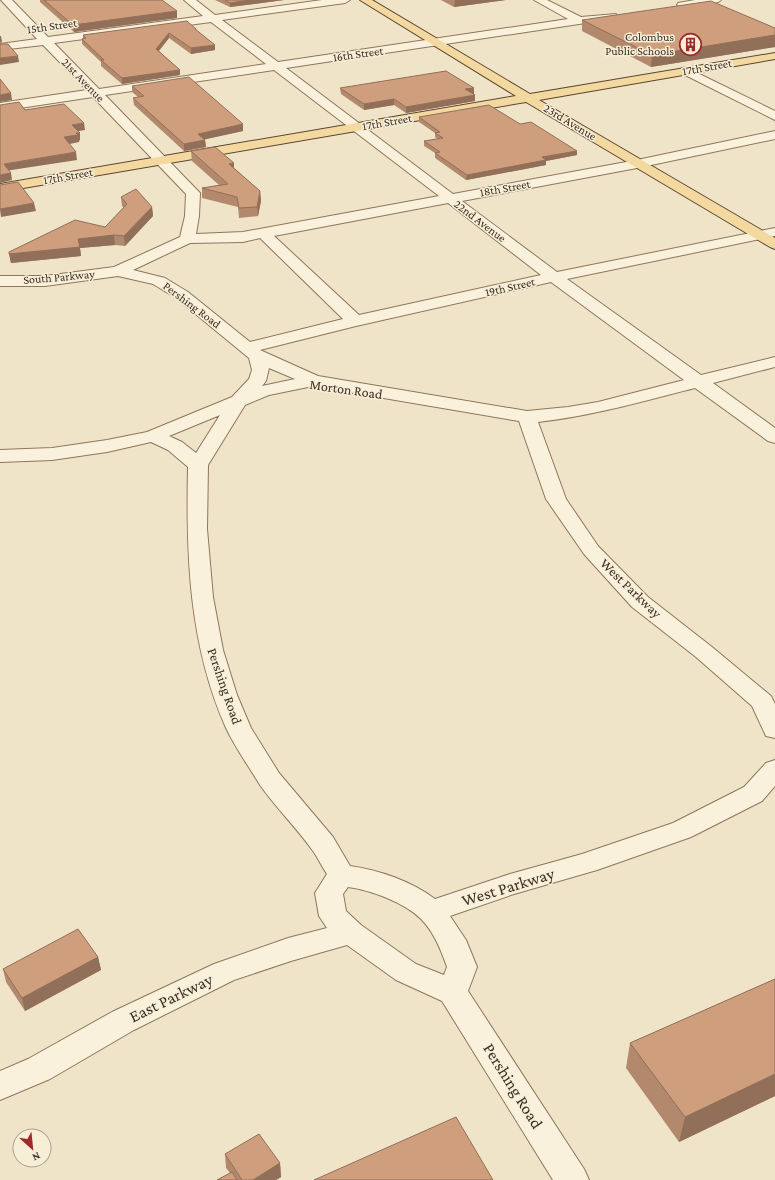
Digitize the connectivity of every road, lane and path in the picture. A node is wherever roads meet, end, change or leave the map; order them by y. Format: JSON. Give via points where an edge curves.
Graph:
{"nodes":[{"id":1,"x":6,"y":0,"type":"edge"},
{"id":2,"x":189,"y":0,"type":"edge"},
{"id":3,"x":345,"y":0,"type":"edge"},
{"id":4,"x":365,"y":0,"type":"edge"},
{"id":5,"x":538,"y":0,"type":"edge"},
{"id":6,"x":716,"y":0,"type":"edge"},
{"id":7,"x":670,"y":7,"type":"edge"},
{"id":8,"x":625,"y":14,"type":"edge"},
{"id":9,"x":212,"y":18,"type":"junction"},
{"id":10,"x":580,"y":21,"type":"junction"},
{"id":11,"x":45,"y":40,"type":"junction"},
{"id":12,"x":434,"y":43,"type":"junction"},
{"id":13,"x":0,"y":47,"type":"edge"},
{"id":14,"x":775,"y":56,"type":"edge"},
{"id":15,"x":276,"y":66,"type":"junction"},
{"id":16,"x":685,"y":71,"type":"junction"},
{"id":17,"x":96,"y":93,"type":"junction"},
{"id":18,"x":529,"y":98,"type":"junction"},
{"id":19,"x":0,"y":107,"type":"edge"},
{"id":20,"x":775,"y":116,"type":"edge"},
{"id":21,"x":355,"y":127,"type":"junction"},
{"id":22,"x":775,"y":135,"type":"edge"},
{"id":23,"x":161,"y":160,"type":"junction"},
{"id":24,"x":637,"y":164,"type":"junction"},
{"id":25,"x":0,"y":188,"type":"edge"},
{"id":26,"x":449,"y":198,"type":"junction"},
{"id":27,"x":264,"y":234,"type":"junction"},
{"id":28,"x":768,"y":234,"type":"edge"},
{"id":29,"x":187,"y":239,"type":"junction"},
{"id":30,"x":775,"y":244,"type":"edge"},
{"id":31,"x":118,"y":271,"type":"junction"},
{"id":32,"x":554,"y":277,"type":"junction"},
{"id":33,"x":0,"y":281,"type":"edge"},
{"id":34,"x":355,"y":321,"type":"junction"},
{"id":35,"x":252,"y":352,"type":"junction"},
{"id":36,"x":775,"y":362,"type":"edge"},
{"id":37,"x":313,"y":381,"type":"junction"},
{"id":38,"x":697,"y":382,"type":"junction"},
{"id":39,"x":238,"y":402,"type":"junction"},
{"id":40,"x":527,"y":416,"type":"junction"},
{"id":41,"x":153,"y":436,"type":"junction"},
{"id":42,"x":775,"y":437,"type":"edge"},
{"id":43,"x":0,"y":456,"type":"edge"},
{"id":44,"x":198,"y":465,"type":"junction"},
{"id":45,"x":775,"y":730,"type":"edge"},
{"id":46,"x":775,"y":769,"type":"edge"},
{"id":47,"x":341,"y":875,"type":"junction"},
{"id":48,"x":431,"y":911,"type":"junction"},
{"id":49,"x":351,"y":933,"type":"junction"},
{"id":50,"x":454,"y":992,"type":"junction"},
{"id":51,"x":0,"y":1086,"type":"edge"},
{"id":52,"x":572,"y":1180,"type":"edge"}],
"edges":[{"from":1,"to":11,"type":"street","name":"21st Avenue"},
{"from":2,"to":9,"type":"street","name":"22nd Avenue"},
{"from":3,"to":9,"type":"street","name":"15th Street"},
{"from":4,"to":12,"type":"main road","name":"23rd Avenue"},
{"from":5,"to":10,"type":"street"},
{"from":6,"to":7,"type":"street"},
{"from":8,"to":10,"type":"street","name":"16th Street"},
{"from":9,"to":11,"type":"street","name":"15th Street"},
{"from":9,"to":15,"type":"street","name":"22nd Avenue"},
{"from":10,"to":12,"type":"street","name":"16th Street"},
{"from":11,"to":13,"type":"street","name":"15th Street"},
{"from":11,"to":17,"type":"street","name":"21st Avenue"},
{"from":12,"to":15,"type":"street","name":"16th Street"},
{"from":12,"to":18,"type":"main road","name":"23rd Avenue"},
{"from":14,"to":16,"type":"main road","name":"17th Street"},
{"from":15,"to":17,"type":"street","name":"16th Street"},
{"from":15,"to":21,"type":"street","name":"22nd Avenue"},
{"from":16,"to":18,"type":"main road","name":"17th Street"},
{"from":16,"to":20,"type":"street"},
{"from":17,"to":19,"type":"street","name":"16th Street"},
{"from":17,"to":23,"type":"street","name":"21st Avenue"},
{"from":18,"to":21,"type":"main road","name":"17th Street"},
{"from":18,"to":24,"type":"main road","name":"23rd Avenue"},
{"from":21,"to":23,"type":"main road","name":"17th Street"},
{"from":21,"to":26,"type":"street","name":"22nd Avenue"},
{"from":22,"to":24,"type":"street","name":"18th Street"},
{"from":23,"to":25,"type":"main road","name":"17th Street"},
{"from":23,"to":29,"type":"street","via":[[193,193]]},
{"from":24,"to":26,"type":"street","name":"18th Street"},
{"from":24,"to":28,"type":"main road","name":"23rd Avenue"},
{"from":26,"to":27,"type":"street","name":"18th Street"},
{"from":26,"to":32,"type":"street","name":"22nd Avenue"},
{"from":27,"to":29,"type":"street","name":"18th Street","via":[[243,238]]},
{"from":27,"to":34,"type":"street"},
{"from":28,"to":30,"type":"main road","name":"23rd Avenue"},
{"from":28,"to":32,"type":"street","name":"19th Street"},
{"from":29,"to":31,"type":"street"},
{"from":31,"to":33,"type":"street","name":"South Parkway","via":[[45,281]]},
{"from":31,"to":35,"type":"street","name":"Pershing Road","via":[[165,284]]},
{"from":32,"to":34,"type":"street","name":"19th Street"},
{"from":32,"to":38,"type":"street","name":"22nd Avenue"},
{"from":34,"to":35,"type":"street","name":"19th Street"},
{"from":35,"to":37,"type":"street","name":"Pershing Road"},
{"from":35,"to":39,"type":"street","via":[[261,370],[257,381]]},
{"from":36,"to":38,"type":"street","name":"Morton Road"},
{"from":37,"to":39,"type":"street","name":"Morton Road","via":[[264,391]]},
{"from":37,"to":40,"type":"street","name":"Morton Road"},
{"from":38,"to":40,"type":"street","name":"Morton Road","via":[[568,413]]},
{"from":38,"to":42,"type":"street","name":"22nd Avenue"},
{"from":39,"to":41,"type":"street","name":"Morton Road"},
{"from":39,"to":44,"type":"street"},
{"from":40,"to":45,"type":"street","name":"West Parkway","via":[[556,499],[591,550],[640,602],[762,702]]},
{"from":41,"to":43,"type":"street","name":"Morton Road","via":[[52,454]]},
{"from":41,"to":44,"type":"street","via":[[175,446]]},
{"from":44,"to":47,"type":"street","name":"Pershing Road","via":[[197,529],[202,597],[211,650],[225,695],[239,729],[270,779],[323,844]]},
{"from":46,"to":48,"type":"street","name":"West Parkway","via":[[753,794],[682,830],[587,863]]},
{"from":47,"to":48,"type":"street","via":[[367,879],[395,890]]},
{"from":47,"to":49,"type":"street","via":[[329,894],[333,916]]},
{"from":48,"to":50,"type":"street","via":[[452,940],[462,968]]},
{"from":49,"to":50,"type":"street","via":[[406,972]]},
{"from":49,"to":51,"type":"street","name":"East Parkway","via":[[288,950],[224,972],[123,1021],[39,1069]]},
{"from":50,"to":52,"type":"street","name":"Pershing Road"}]}
